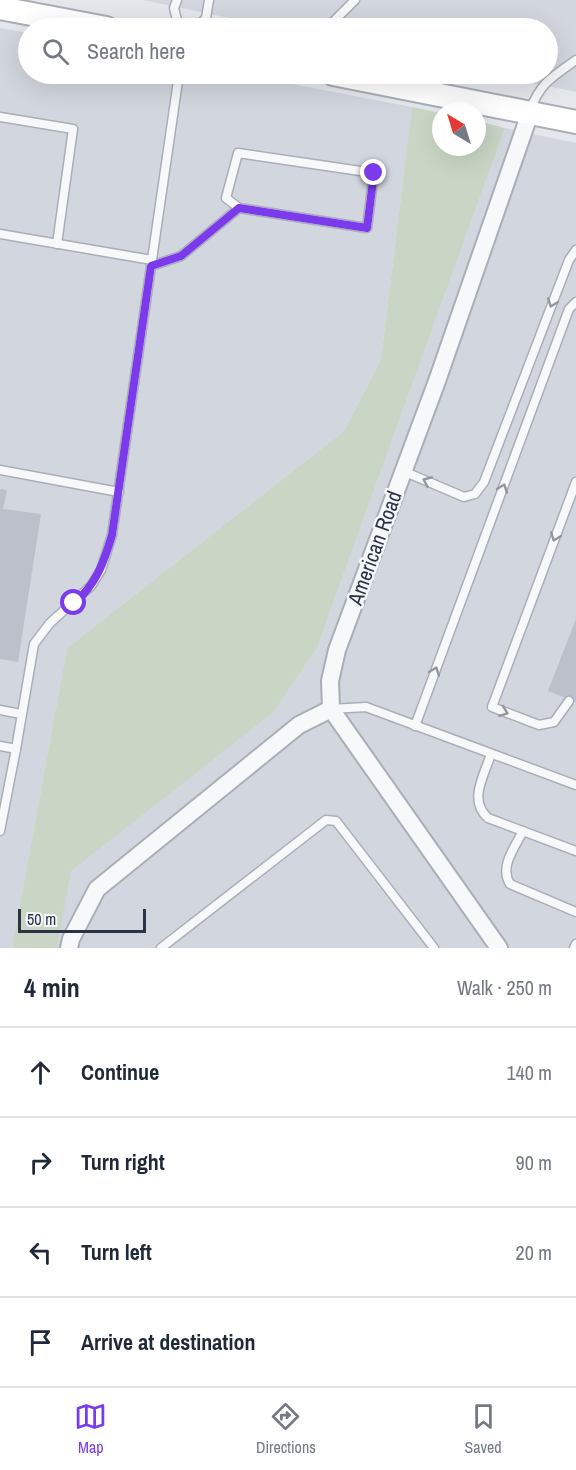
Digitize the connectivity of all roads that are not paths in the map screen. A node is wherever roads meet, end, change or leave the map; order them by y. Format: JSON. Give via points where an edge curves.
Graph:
{"nodes":[{"id":1,"x":177,"y":0,"type":"edge"},
{"id":2,"x":209,"y":0,"type":"edge"},
{"id":3,"x":355,"y":0,"type":"edge"},
{"id":4,"x":0,"y":8,"type":"edge"},
{"id":5,"x":53,"y":18,"type":"edge"},
{"id":6,"x":176,"y":18,"type":"edge"},
{"id":7,"x":206,"y":18,"type":"edge"},
{"id":8,"x":337,"y":18,"type":"edge"},
{"id":9,"x":576,"y":60,"type":"edge"},
{"id":10,"x":558,"y":73,"type":"edge"},
{"id":11,"x":178,"y":84,"type":"edge"},
{"id":12,"x":384,"y":84,"type":"edge"},
{"id":13,"x":544,"y":84,"type":"edge"},
{"id":14,"x":530,"y":113,"type":"junction"},
{"id":15,"x":0,"y":117,"type":"edge"},
{"id":16,"x":576,"y":122,"type":"edge"},
{"id":17,"x":239,"y":208,"type":"junction"},
{"id":18,"x":0,"y":234,"type":"edge"},
{"id":19,"x":57,"y":244,"type":"junction"},
{"id":20,"x":576,"y":250,"type":"edge"},
{"id":21,"x":152,"y":263,"type":"junction"},
{"id":22,"x":576,"y":302,"type":"edge"},
{"id":23,"x":0,"y":470,"type":"edge"},
{"id":24,"x":403,"y":471,"type":"junction"},
{"id":25,"x":576,"y":482,"type":"edge"},
{"id":26,"x":119,"y":492,"type":"junction"},
{"id":27,"x":568,"y":700,"type":"dead end"},
{"id":28,"x":331,"y":709,"type":"junction"},
{"id":29,"x":0,"y":710,"type":"edge"},
{"id":30,"x":21,"y":714,"type":"junction"},
{"id":31,"x":415,"y":726,"type":"junction"},
{"id":32,"x":0,"y":746,"type":"edge"},
{"id":33,"x":16,"y":749,"type":"junction"},
{"id":34,"x":491,"y":754,"type":"junction"},
{"id":35,"x":576,"y":785,"type":"edge"},
{"id":36,"x":0,"y":831,"type":"edge"},
{"id":37,"x":523,"y":831,"type":"junction"},
{"id":38,"x":576,"y":851,"type":"edge"},
{"id":39,"x":576,"y":912,"type":"edge"},
{"id":40,"x":576,"y":944,"type":"edge"},
{"id":41,"x":69,"y":948,"type":"edge"},
{"id":42,"x":161,"y":948,"type":"edge"},
{"id":43,"x":434,"y":948,"type":"edge"},
{"id":44,"x":499,"y":948,"type":"edge"},
{"id":45,"x":574,"y":948,"type":"edge"}],
"edges":[{"from":1,"to":6,"type":"lane"},
{"from":2,"to":7,"type":"lane"},
{"from":3,"to":8,"type":"lane"},
{"from":4,"to":5,"type":"main road"},
{"from":9,"to":10,"type":"lane"},
{"from":11,"to":21,"type":"lane"},
{"from":12,"to":14,"type":"main road"},
{"from":13,"to":14,"type":"lane"},
{"from":14,"to":16,"type":"main road"},
{"from":14,"to":24,"type":"street","name":"American Road"},
{"from":15,"to":19,"type":"lane","via":[[73,129]]},
{"from":17,"to":17,"type":"lane","via":[[367,228],[374,173],[238,153],[226,198]]},
{"from":17,"to":21,"type":"lane","via":[[181,256]]},
{"from":18,"to":19,"type":"lane"},
{"from":19,"to":21,"type":"lane"},
{"from":20,"to":24,"type":"lane","one_way":true,"via":[[479,488],[464,497]]},
{"from":21,"to":26,"type":"lane"},
{"from":31,"to":22,"type":"lane","one_way":true,"via":[[569,309]]},
{"from":23,"to":26,"type":"lane"},
{"from":24,"to":28,"type":"street","name":"American Road","via":[[337,650],[330,681]]},
{"from":25,"to":27,"type":"lane","one_way":true,"via":[[492,707],[538,725],[554,722]]},
{"from":26,"to":30,"type":"lane","via":[[112,535],[100,570],[91,586],[34,644]]},
{"from":28,"to":31,"type":"lane","via":[[366,707]]},
{"from":28,"to":41,"type":"street","via":[[299,725],[97,888]]},
{"from":28,"to":44,"type":"street"},
{"from":29,"to":30,"type":"lane"},
{"from":30,"to":33,"type":"lane"},
{"from":31,"to":34,"type":"lane"},
{"from":32,"to":33,"type":"lane"},
{"from":33,"to":36,"type":"lane"},
{"from":34,"to":35,"type":"lane"},
{"from":34,"to":37,"type":"lane","via":[[476,797],[479,810],[488,818]]},
{"from":37,"to":38,"type":"lane"},
{"from":37,"to":39,"type":"lane","via":[[505,869],[510,884]]},
{"from":40,"to":45,"type":"lane"},
{"from":42,"to":43,"type":"lane","via":[[331,819]]}]}
